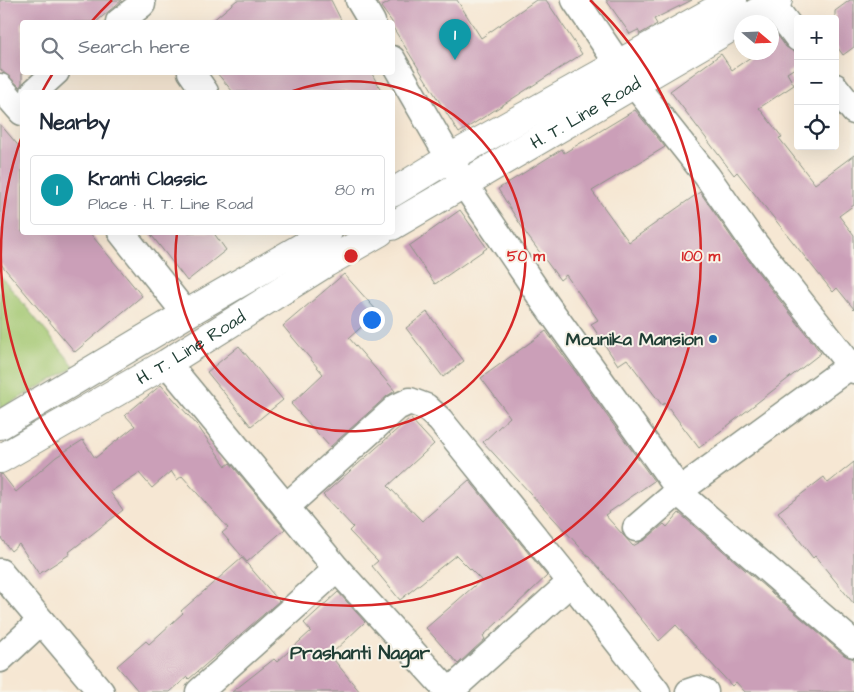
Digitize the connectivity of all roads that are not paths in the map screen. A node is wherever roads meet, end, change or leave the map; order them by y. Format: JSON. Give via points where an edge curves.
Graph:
{"nodes":[{"id":1,"x":359,"y":0,"type":"edge"},
{"id":2,"x":575,"y":0,"type":"edge"},
{"id":3,"x":733,"y":0,"type":"edge"},
{"id":4,"x":775,"y":2,"type":"edge"},
{"id":5,"x":148,"y":9,"type":"edge"},
{"id":6,"x":123,"y":20,"type":"edge"},
{"id":7,"x":371,"y":20,"type":"edge"},
{"id":8,"x":794,"y":32,"type":"edge"},
{"id":9,"x":395,"y":64,"type":"edge"},
{"id":10,"x":628,"y":74,"type":"junction"},
{"id":11,"x":53,"y":75,"type":"edge"},
{"id":12,"x":193,"y":75,"type":"edge"},
{"id":13,"x":0,"y":87,"type":"edge"},
{"id":14,"x":38,"y":90,"type":"edge"},
{"id":15,"x":204,"y":90,"type":"edge"},
{"id":16,"x":839,"y":92,"type":"edge"},
{"id":17,"x":20,"y":101,"type":"edge"},
{"id":18,"x":854,"y":111,"type":"edge"},
{"id":19,"x":448,"y":159,"type":"junction"},
{"id":20,"x":465,"y":185,"type":"junction"},
{"id":21,"x":395,"y":191,"type":"edge"},
{"id":22,"x":395,"y":224,"type":"edge"},
{"id":23,"x":122,"y":235,"type":"edge"},
{"id":24,"x":361,"y":235,"type":"edge"},
{"id":25,"x":318,"y":242,"type":"edge"},
{"id":26,"x":186,"y":314,"type":"junction"},
{"id":27,"x":167,"y":363,"type":"junction"},
{"id":28,"x":853,"y":366,"type":"edge"},
{"id":29,"x":0,"y":425,"type":"edge"},
{"id":30,"x":0,"y":459,"type":"edge"},
{"id":31,"x":679,"y":491,"type":"junction"},
{"id":32,"x":286,"y":507,"type":"junction"},
{"id":33,"x":636,"y":528,"type":"dead end"},
{"id":34,"x":337,"y":569,"type":"junction"},
{"id":35,"x":0,"y":572,"type":"edge"},
{"id":36,"x":571,"y":582,"type":"junction"},
{"id":37,"x":42,"y":621,"type":"junction"},
{"id":38,"x":854,"y":644,"type":"edge"},
{"id":39,"x":0,"y":659,"type":"edge"},
{"id":40,"x":101,"y":692,"type":"edge"},
{"id":41,"x":199,"y":692,"type":"edge"},
{"id":42,"x":449,"y":692,"type":"edge"},
{"id":43,"x":657,"y":692,"type":"edge"},
{"id":44,"x":689,"y":692,"type":"edge"},
{"id":45,"x":705,"y":692,"type":"edge"}],
"edges":[{"from":1,"to":7,"type":"street"},
{"from":2,"to":10,"type":"street"},
{"from":3,"to":10,"type":"street","name":"H. T. Line Road"},
{"from":4,"to":8,"type":"street"},
{"from":4,"to":10,"type":"street","name":"H. T. Line Road"},
{"from":5,"to":6,"type":"street"},
{"from":9,"to":19,"type":"street"},
{"from":10,"to":19,"type":"street","name":"H. T. Line Road"},
{"from":10,"to":20,"type":"street","name":"H. T. Line Road"},
{"from":10,"to":28,"type":"street","via":[[751,239]]},
{"from":11,"to":14,"type":"street"},
{"from":12,"to":15,"type":"street"},
{"from":13,"to":17,"type":"street"},
{"from":16,"to":18,"type":"street"},
{"from":19,"to":20,"type":"street"},
{"from":19,"to":21,"type":"street","name":"H. T. Line Road"},
{"from":20,"to":22,"type":"street","name":"H. T. Line Road"},
{"from":20,"to":31,"type":"street","via":[[544,303]]},
{"from":23,"to":26,"type":"street"},
{"from":24,"to":25,"type":"street","name":"H. T. Line Road"},
{"from":25,"to":26,"type":"street","name":"H. T. Line Road"},
{"from":25,"to":27,"type":"street","name":"H. T. Line Road"},
{"from":26,"to":29,"type":"street","name":"H. T. Line Road"},
{"from":27,"to":30,"type":"street","name":"H. T. Line Road"},
{"from":27,"to":32,"type":"street"},
{"from":28,"to":31,"type":"street"},
{"from":31,"to":33,"type":"street"},
{"from":31,"to":38,"type":"street"},
{"from":32,"to":34,"type":"street"},
{"from":32,"to":36,"type":"street","via":[[397,407],[410,401],[426,407],[440,420]]},
{"from":34,"to":41,"type":"street"},
{"from":34,"to":42,"type":"street"},
{"from":35,"to":37,"type":"street"},
{"from":36,"to":42,"type":"street"},
{"from":36,"to":43,"type":"street"},
{"from":37,"to":39,"type":"street"},
{"from":37,"to":40,"type":"street"},
{"from":44,"to":45,"type":"street","via":[[698,689]]}]}
